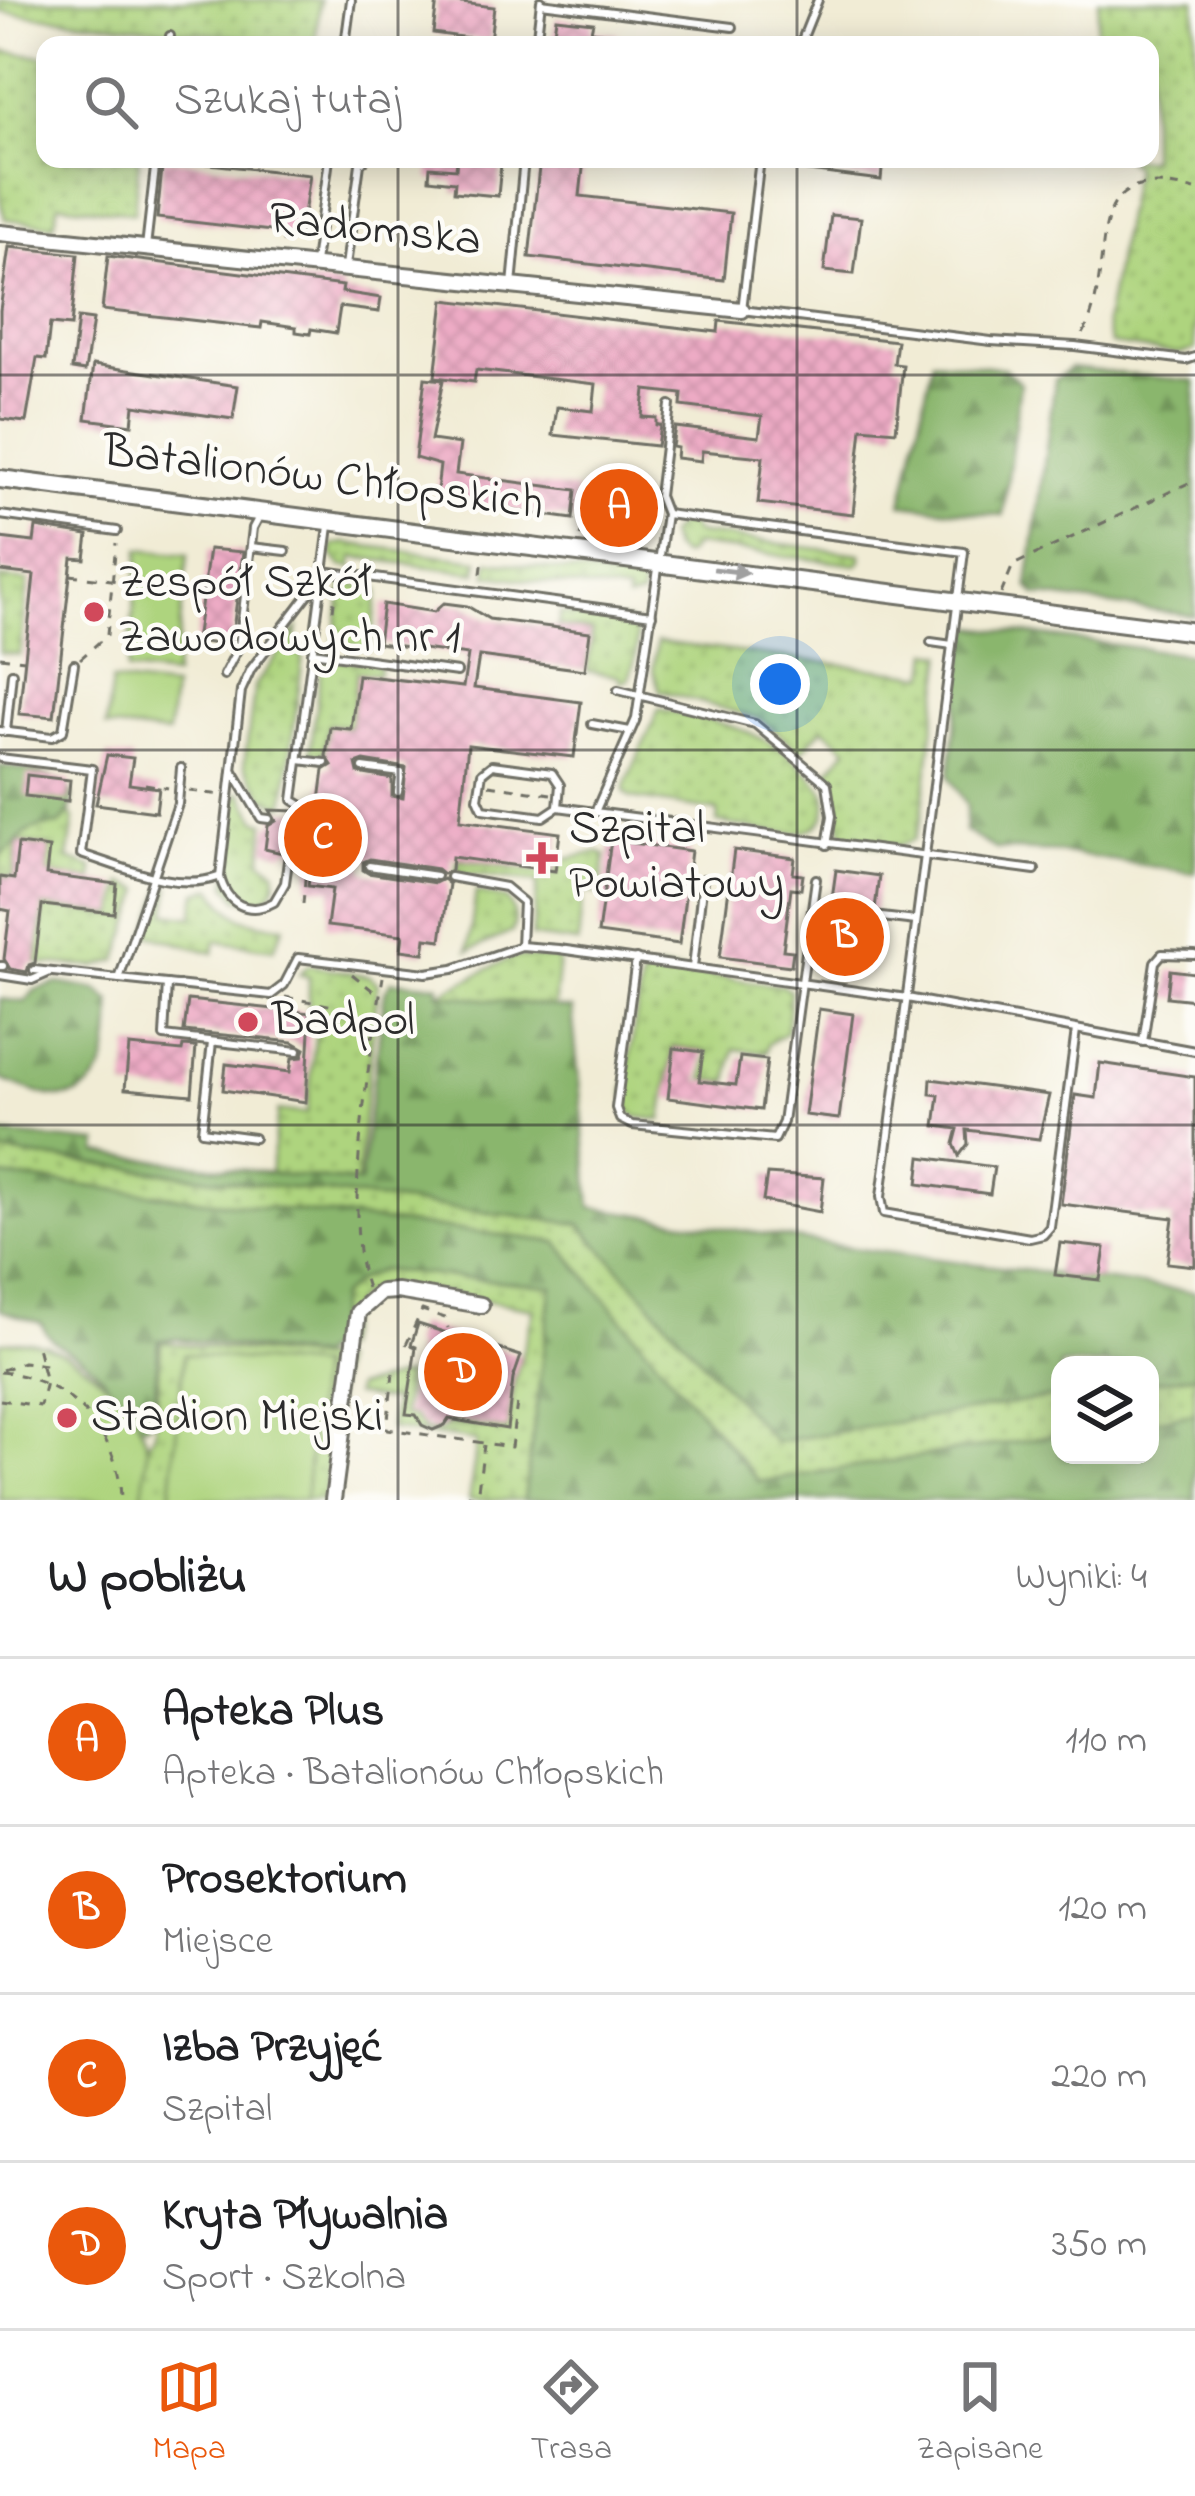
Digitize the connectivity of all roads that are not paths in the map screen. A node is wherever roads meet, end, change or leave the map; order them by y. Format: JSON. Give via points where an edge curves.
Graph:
{"nodes":[{"id":1,"x":351,"y":0,"type":"edge"},
{"id":2,"x":818,"y":0,"type":"edge"},
{"id":3,"x":541,"y":1,"type":"edge"},
{"id":4,"x":733,"y":27,"type":"dead end"},
{"id":5,"x":346,"y":36,"type":"edge"},
{"id":6,"x":537,"y":36,"type":"edge"},
{"id":7,"x":804,"y":36,"type":"edge"},
{"id":8,"x":155,"y":168,"type":"edge"},
{"id":9,"x":328,"y":168,"type":"edge"},
{"id":10,"x":359,"y":168,"type":"edge"},
{"id":11,"x":523,"y":168,"type":"edge"},
{"id":12,"x":759,"y":168,"type":"edge"},
{"id":13,"x":0,"y":233,"type":"edge"},
{"id":14,"x":146,"y":247,"type":"junction"},
{"id":15,"x":315,"y":263,"type":"junction"},
{"id":16,"x":346,"y":266,"type":"junction"},
{"id":17,"x":512,"y":285,"type":"junction"},
{"id":18,"x":742,"y":310,"type":"junction"},
{"id":19,"x":1195,"y":357,"type":"edge"},
{"id":20,"x":670,"y":405,"type":"dead end"},
{"id":21,"x":0,"y":477,"type":"edge"},
{"id":22,"x":263,"y":510,"type":"junction"},
{"id":23,"x":666,"y":514,"type":"junction"},
{"id":24,"x":0,"y":515,"type":"edge"},
{"id":25,"x":330,"y":520,"type":"junction"},
{"id":26,"x":118,"y":531,"type":"road end"},
{"id":27,"x":251,"y":547,"type":"junction"},
{"id":28,"x":286,"y":551,"type":"dead end"},
{"id":29,"x":660,"y":562,"type":"junction"},
{"id":30,"x":323,"y":573,"type":"junction"},
{"id":31,"x":958,"y":600,"type":"junction"},
{"id":32,"x":652,"y":615,"type":"junction"},
{"id":33,"x":1195,"y":632,"type":"edge"},
{"id":34,"x":932,"y":642,"type":"dead end"},
{"id":35,"x":952,"y":645,"type":"junction"},
{"id":36,"x":312,"y":652,"type":"junction"},
{"id":37,"x":74,"y":664,"type":"road end"},
{"id":38,"x":457,"y":672,"type":"dead end"},
{"id":39,"x":12,"y":673,"type":"dead end"},
{"id":40,"x":224,"y":675,"type":"dead end"},
{"id":41,"x":619,"y":691,"type":"dead end"},
{"id":42,"x":640,"y":693,"type":"junction"},
{"id":43,"x":592,"y":724,"type":"dead end"},
{"id":44,"x":3,"y":731,"type":"edge"},
{"id":45,"x":631,"y":731,"type":"junction"},
{"id":46,"x":0,"y":758,"type":"edge"},
{"id":47,"x":298,"y":760,"type":"junction"},
{"id":48,"x":326,"y":763,"type":"dead end"},
{"id":49,"x":181,"y":768,"type":"dead end"},
{"id":50,"x":363,"y":768,"type":"dead end"},
{"id":51,"x":232,"y":770,"type":"junction"},
{"id":52,"x":398,"y":793,"type":"dead end"},
{"id":53,"x":558,"y":807,"type":"junction"},
{"id":54,"x":595,"y":812,"type":"junction"},
{"id":55,"x":269,"y":819,"type":"dead end"},
{"id":56,"x":310,"y":821,"type":"dead end"},
{"id":57,"x":826,"y":845,"type":"junction"},
{"id":58,"x":289,"y":854,"type":"dead end"},
{"id":59,"x":925,"y":858,"type":"junction"},
{"id":60,"x":369,"y":866,"type":"dead end"},
{"id":61,"x":1035,"y":870,"type":"dead end"},
{"id":62,"x":436,"y":875,"type":"dead end"},
{"id":63,"x":153,"y":876,"type":"junction"},
{"id":64,"x":220,"y":877,"type":"junction"},
{"id":65,"x":450,"y":878,"type":"dead end"},
{"id":66,"x":703,"y":879,"type":"dead end"},
{"id":67,"x":816,"y":879,"type":"dead end"},
{"id":68,"x":873,"y":916,"type":"dead end"},
{"id":69,"x":916,"y":921,"type":"junction"},
{"id":70,"x":521,"y":946,"type":"junction"},
{"id":71,"x":1195,"y":955,"type":"edge"},
{"id":72,"x":636,"y":959,"type":"junction"},
{"id":73,"x":693,"y":967,"type":"junction"},
{"id":74,"x":1,"y":969,"type":"edge"},
{"id":75,"x":34,"y":970,"type":"dead end"},
{"id":76,"x":50,"y":971,"type":"junction"},
{"id":77,"x":119,"y":979,"type":"junction"},
{"id":78,"x":801,"y":982,"type":"junction"},
{"id":79,"x":167,"y":984,"type":"junction"},
{"id":80,"x":907,"y":998,"type":"junction"},
{"id":81,"x":1076,"y":1030,"type":"junction"},
{"id":82,"x":212,"y":1042,"type":"junction"},
{"id":83,"x":1143,"y":1042,"type":"junction"},
{"id":84,"x":298,"y":1051,"type":"dead end"},
{"id":85,"x":1195,"y":1051,"type":"edge"},
{"id":86,"x":254,"y":1138,"type":"dead end"},
{"id":87,"x":481,"y":1305,"type":"dead end"},
{"id":88,"x":333,"y":1500,"type":"edge"}],
"edges":[{"from":1,"to":5,"type":"lane"},
{"from":2,"to":7,"type":"lane"},
{"from":3,"to":4,"type":"lane"},
{"from":3,"to":6,"type":"lane"},
{"from":8,"to":14,"type":"lane"},
{"from":9,"to":15,"type":"lane"},
{"from":10,"to":16,"type":"lane"},
{"from":11,"to":17,"type":"lane"},
{"from":12,"to":18,"type":"lane"},
{"from":13,"to":14,"type":"street","name":"Radomska"},
{"from":14,"to":15,"type":"street","name":"Radomska"},
{"from":15,"to":16,"type":"street","name":"Radomska"},
{"from":16,"to":17,"type":"street","name":"Radomska"},
{"from":17,"to":18,"type":"street","name":"Radomska"},
{"from":18,"to":19,"type":"lane"},
{"from":20,"to":23,"type":"lane","via":[[659,496]]},
{"from":21,"to":22,"type":"street","name":"Batalionów Chłopskich"},
{"from":22,"to":25,"type":"street","name":"Batalionów Chłopskich"},
{"from":22,"to":27,"type":"lane"},
{"from":23,"to":29,"type":"lane"},
{"from":23,"to":31,"type":"lane","via":[[964,552]]},
{"from":24,"to":26,"type":"lane"},
{"from":25,"to":29,"type":"street","name":"Batalionów Chłopskich"},
{"from":25,"to":30,"type":"lane"},
{"from":27,"to":28,"type":"lane"},
{"from":27,"to":40,"type":"lane","via":[[239,646]]},
{"from":29,"to":31,"type":"street","name":"Batalionów Chłopskich","one_way":true},
{"from":29,"to":32,"type":"lane"},
{"from":30,"to":32,"type":"lane"},
{"from":30,"to":36,"type":"lane"},
{"from":30,"to":51,"type":"lane","via":[[247,676]]},
{"from":31,"to":33,"type":"street","name":"Batalionów Chłopskich"},
{"from":31,"to":35,"type":"lane"},
{"from":32,"to":42,"type":"lane"},
{"from":34,"to":35,"type":"lane"},
{"from":35,"to":59,"type":"lane"},
{"from":36,"to":38,"type":"lane"},
{"from":36,"to":47,"type":"lane"},
{"from":37,"to":44,"type":"lane","via":[[63,731]]},
{"from":39,"to":44,"type":"lane"},
{"from":41,"to":42,"type":"lane"},
{"from":42,"to":45,"type":"lane"},
{"from":42,"to":57,"type":"lane","via":[[755,724],[811,764],[831,799]]},
{"from":43,"to":45,"type":"lane"},
{"from":45,"to":54,"type":"lane"},
{"from":46,"to":63,"type":"lane","via":[[92,769],[81,854]]},
{"from":47,"to":48,"type":"lane"},
{"from":47,"to":56,"type":"lane","via":[[293,800],[311,811]]},
{"from":49,"to":63,"type":"lane"},
{"from":50,"to":52,"type":"lane","via":[[401,773]]},
{"from":51,"to":55,"type":"lane"},
{"from":51,"to":64,"type":"lane"},
{"from":53,"to":53,"type":"lane","via":[[543,817],[483,808],[482,773],[492,765],[553,773]]},
{"from":53,"to":54,"type":"lane"},
{"from":54,"to":57,"type":"lane"},
{"from":57,"to":59,"type":"lane"},
{"from":58,"to":64,"type":"lane","via":[[281,894],[264,908],[231,901]]},
{"from":59,"to":61,"type":"lane"},
{"from":59,"to":69,"type":"lane"},
{"from":60,"to":62,"type":"lane"},
{"from":63,"to":64,"type":"lane"},
{"from":63,"to":77,"type":"lane"},
{"from":65,"to":70,"type":"lane","via":[[505,886],[524,902]]},
{"from":66,"to":73,"type":"lane"},
{"from":67,"to":78,"type":"lane"},
{"from":68,"to":69,"type":"lane"},
{"from":69,"to":80,"type":"lane"},
{"from":70,"to":72,"type":"lane"},
{"from":70,"to":79,"type":"lane","via":[[426,973],[298,958],[271,995]]},
{"from":71,"to":83,"type":"lane","via":[[1162,954],[1154,962]]},
{"from":72,"to":73,"type":"lane"},
{"from":72,"to":78,"type":"lane","via":[[616,1108],[632,1125],[779,1136]]},
{"from":73,"to":78,"type":"lane"},
{"from":74,"to":76,"type":"lane","via":[[32,980]]},
{"from":75,"to":76,"type":"lane"},
{"from":76,"to":77,"type":"lane"},
{"from":77,"to":79,"type":"lane"},
{"from":78,"to":80,"type":"lane"},
{"from":79,"to":82,"type":"lane","via":[[164,1036]]},
{"from":80,"to":81,"type":"lane"},
{"from":80,"to":81,"type":"lane","via":[[881,1206],[908,1220],[1043,1235]]},
{"from":81,"to":83,"type":"lane"},
{"from":82,"to":84,"type":"lane"},
{"from":82,"to":86,"type":"lane","via":[[202,1131]]},
{"from":83,"to":85,"type":"lane"},
{"from":87,"to":88,"type":"street","via":[[397,1291],[381,1292],[358,1312]]}]}
